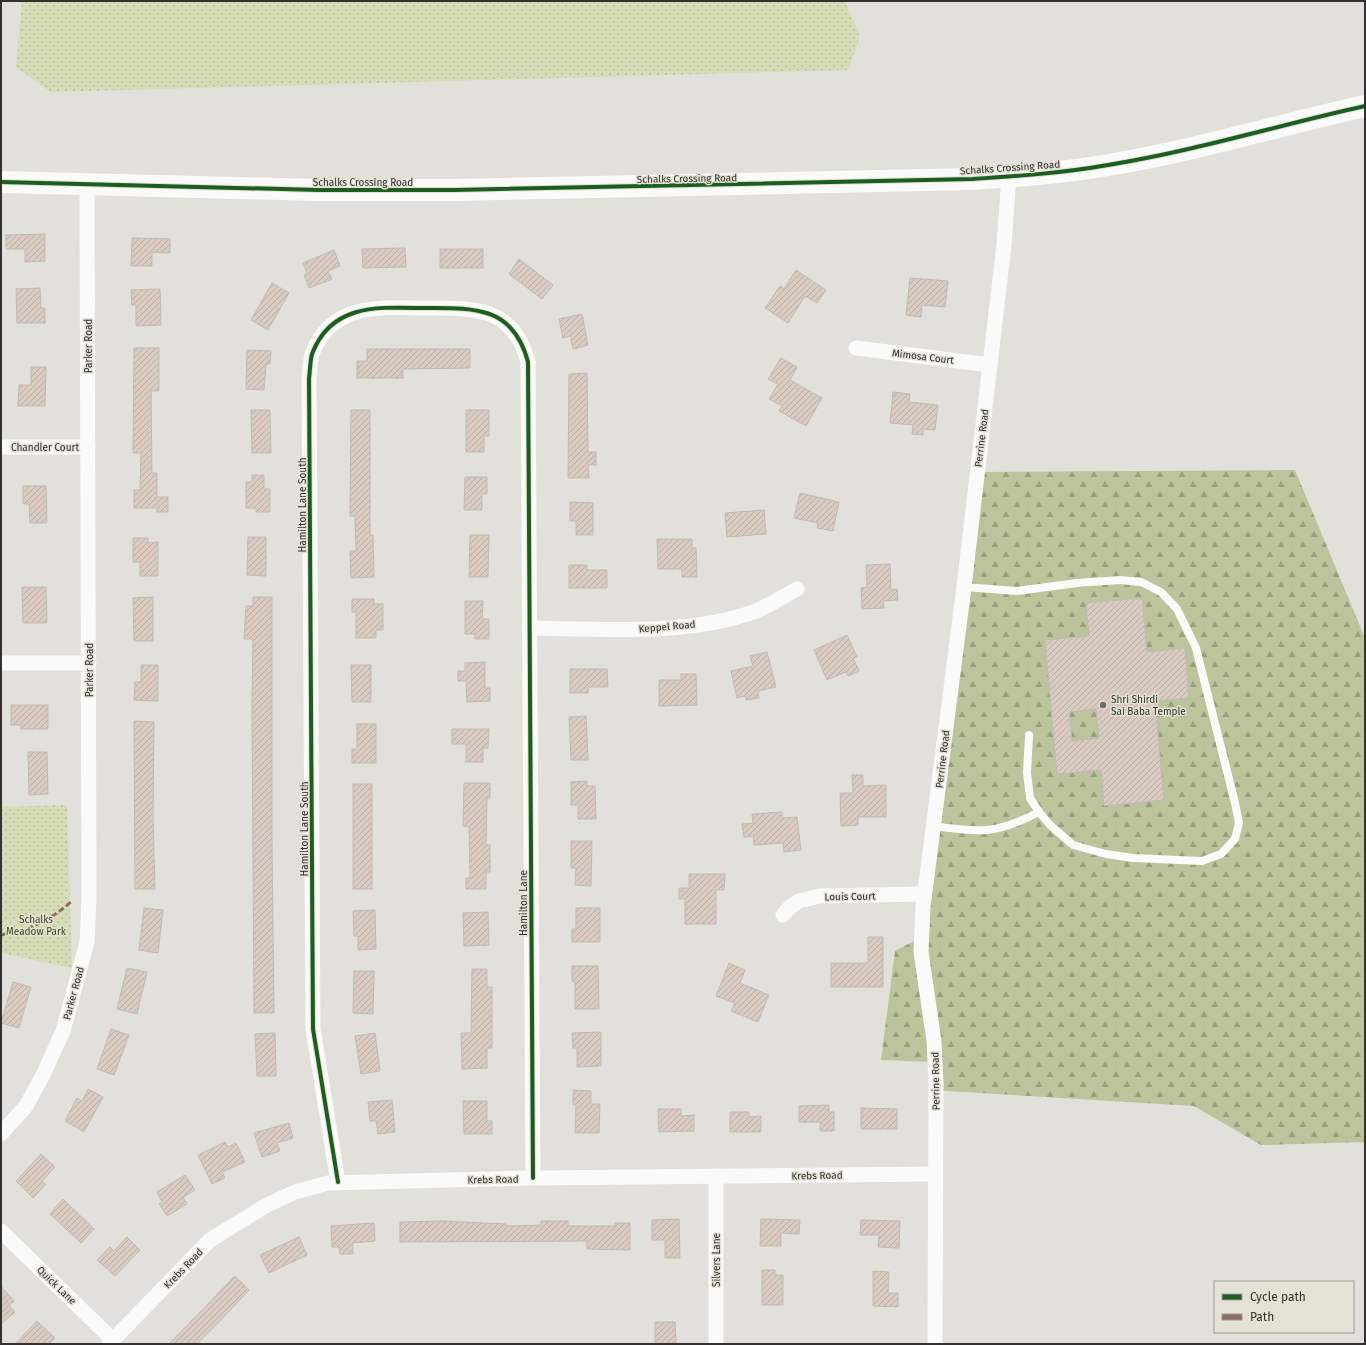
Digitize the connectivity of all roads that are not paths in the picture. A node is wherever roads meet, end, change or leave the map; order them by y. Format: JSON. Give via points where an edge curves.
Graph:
{"nodes":[{"id":1,"x":1365,"y":106,"type":"edge"},
{"id":2,"x":1009,"y":176,"type":"junction"},
{"id":3,"x":1,"y":182,"type":"edge"},
{"id":4,"x":87,"y":185,"type":"junction"},
{"id":5,"x":856,"y":348,"type":"dead end"},
{"id":6,"x":990,"y":365,"type":"junction"},
{"id":7,"x":1,"y":447,"type":"edge"},
{"id":8,"x":88,"y":447,"type":"junction"},
{"id":9,"x":964,"y":587,"type":"junction"},
{"id":10,"x":797,"y":589,"type":"dead end"},
{"id":11,"x":529,"y":628,"type":"junction"},
{"id":12,"x":1,"y":663,"type":"edge"},
{"id":13,"x":89,"y":663,"type":"junction"},
{"id":14,"x":1029,"y":735,"type":"dead end"},
{"id":15,"x":1039,"y":812,"type":"junction"},
{"id":16,"x":933,"y":826,"type":"junction"},
{"id":17,"x":924,"y":894,"type":"junction"},
{"id":18,"x":783,"y":915,"type":"dead end"},
{"id":19,"x":1,"y":1134,"type":"edge"},
{"id":20,"x":935,"y":1174,"type":"junction"},
{"id":21,"x":716,"y":1176,"type":"junction"},
{"id":22,"x":533,"y":1178,"type":"junction"},
{"id":23,"x":338,"y":1182,"type":"junction"},
{"id":24,"x":1,"y":1231,"type":"edge"},
{"id":25,"x":111,"y":1342,"type":"edge"},
{"id":26,"x":716,"y":1344,"type":"edge"},
{"id":27,"x":935,"y":1344,"type":"edge"}],
"edges":[{"from":1,"to":2,"type":"street","name":"Schalks Crossing Road","via":[[1108,165]]},
{"from":2,"to":4,"type":"street","name":"Schalks Crossing Road","via":[[455,190]]},
{"from":2,"to":6,"type":"street","name":"Perrine Road"},
{"from":3,"to":4,"type":"street","name":"Schalks Crossing Road"},
{"from":4,"to":8,"type":"street","name":"Parker Road"},
{"from":5,"to":6,"type":"street","name":"Mimosa Court"},
{"from":6,"to":9,"type":"street","name":"Perrine Road"},
{"from":7,"to":8,"type":"street","name":"Chandler Court"},
{"from":8,"to":13,"type":"street","name":"Parker Road"},
{"from":9,"to":15,"type":"lane","via":[[1017,591],[1113,580],[1141,582],[1161,592],[1177,609],[1196,648],[1239,823],[1235,839],[1221,854],[1202,860],[1133,858],[1106,854],[1073,845]]},
{"from":9,"to":16,"type":"street","name":"Perrine Road"},
{"from":10,"to":11,"type":"street","name":"Keppel Road","via":[[757,610],[726,619],[682,626],[628,630]]},
{"from":11,"to":22,"type":"street","name":"Hamilton Lane"},
{"from":11,"to":23,"type":"street","name":"Hamilton Lane South","via":[[529,376],[519,338],[502,320],[469,308],[374,307],[347,315],[331,326],[319,339],[312,356],[309,379],[313,1029]]},
{"from":12,"to":13,"type":"street"},
{"from":13,"to":19,"type":"street","name":"Parker Road","via":[[87,942],[63,1032],[26,1106]]},
{"from":14,"to":15,"type":"lane","via":[[1027,773],[1030,798]]},
{"from":15,"to":16,"type":"lane","via":[[1016,824],[995,830],[974,831]]},
{"from":16,"to":17,"type":"street","name":"Perrine Road"},
{"from":17,"to":18,"type":"street","name":"Louis Court","via":[[820,896],[799,901],[790,906]]},
{"from":17,"to":20,"type":"street","name":"Perrine Road","via":[[921,952],[934,1041]]},
{"from":20,"to":21,"type":"street","name":"Krebs Road"},
{"from":20,"to":27,"type":"street","name":"Perrine Road"},
{"from":21,"to":22,"type":"street","name":"Krebs Road"},
{"from":21,"to":26,"type":"street","name":"Silvers Lane"},
{"from":22,"to":23,"type":"street","name":"Krebs Road"},
{"from":23,"to":25,"type":"street","name":"Krebs Road","via":[[288,1195],[210,1240]]},
{"from":24,"to":25,"type":"street","name":"Quick Lane"}]}
